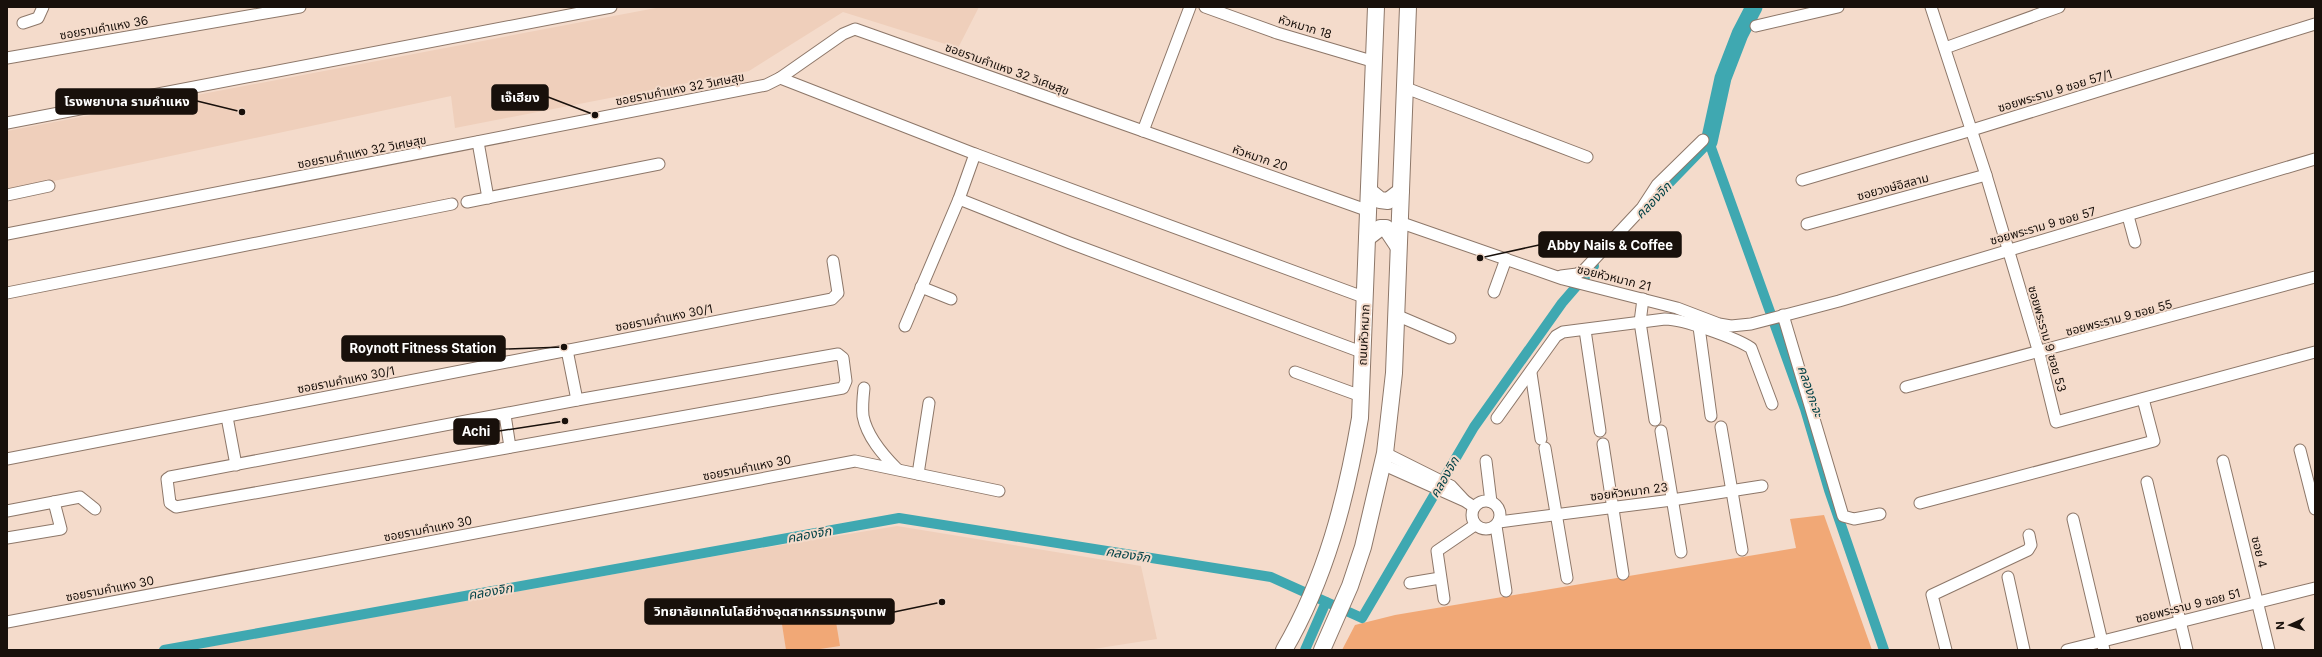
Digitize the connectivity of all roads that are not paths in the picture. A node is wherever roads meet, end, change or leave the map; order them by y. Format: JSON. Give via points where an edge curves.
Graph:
{"nodes":[{"id":1,"x":43,"y":7,"type":"edge"},
{"id":2,"x":300,"y":7,"type":"edge"},
{"id":3,"x":611,"y":7,"type":"edge"},
{"id":4,"x":1190,"y":7,"type":"edge"},
{"id":5,"x":1205,"y":7,"type":"edge"},
{"id":6,"x":1376,"y":7,"type":"edge"},
{"id":7,"x":1408,"y":7,"type":"edge"},
{"id":8,"x":1838,"y":7,"type":"edge"},
{"id":9,"x":1931,"y":7,"type":"edge"},
{"id":10,"x":2059,"y":7,"type":"edge"},
{"id":11,"x":23,"y":23,"type":"dead end"},
{"id":12,"x":2315,"y":24,"type":"edge"},
{"id":13,"x":1756,"y":26,"type":"dead end"},
{"id":14,"x":1945,"y":48,"type":"junction"},
{"id":15,"x":7,"y":58,"type":"edge"},
{"id":16,"x":1375,"y":62,"type":"junction"},
{"id":17,"x":780,"y":78,"type":"junction"},
{"id":18,"x":1406,"y":88,"type":"junction"},
{"id":19,"x":7,"y":123,"type":"edge"},
{"id":20,"x":1972,"y":130,"type":"junction"},
{"id":21,"x":1143,"y":131,"type":"junction"},
{"id":22,"x":1703,"y":140,"type":"dead end"},
{"id":23,"x":478,"y":142,"type":"junction"},
{"id":24,"x":975,"y":154,"type":"junction"},
{"id":25,"x":1588,"y":157,"type":"dead end"},
{"id":26,"x":2315,"y":159,"type":"edge"},
{"id":27,"x":659,"y":164,"type":"dead end"},
{"id":28,"x":1986,"y":176,"type":"junction"},
{"id":29,"x":1802,"y":180,"type":"dead end"},
{"id":30,"x":49,"y":186,"type":"dead end"},
{"id":31,"x":1369,"y":191,"type":"junction"},
{"id":32,"x":1401,"y":191,"type":"junction"},
{"id":33,"x":7,"y":195,"type":"edge"},
{"id":34,"x":488,"y":198,"type":"junction"},
{"id":35,"x":959,"y":198,"type":"junction"},
{"id":36,"x":467,"y":202,"type":"dead end"},
{"id":37,"x":452,"y":204,"type":"dead end"},
{"id":38,"x":1369,"y":212,"type":"junction"},
{"id":39,"x":2128,"y":216,"type":"junction"},
{"id":40,"x":1399,"y":222,"type":"junction"},
{"id":41,"x":1807,"y":224,"type":"dead end"},
{"id":42,"x":7,"y":234,"type":"edge"},
{"id":43,"x":1367,"y":238,"type":"junction"},
{"id":44,"x":2135,"y":242,"type":"dead end"},
{"id":45,"x":1398,"y":246,"type":"junction"},
{"id":46,"x":2007,"y":250,"type":"junction"},
{"id":47,"x":1506,"y":259,"type":"junction"},
{"id":48,"x":833,"y":261,"type":"dead end"},
{"id":49,"x":2315,"y":277,"type":"edge"},
{"id":50,"x":1560,"y":278,"type":"junction"},
{"id":51,"x":921,"y":287,"type":"junction"},
{"id":52,"x":7,"y":292,"type":"edge"},
{"id":53,"x":1494,"y":292,"type":"dead end"},
{"id":54,"x":1366,"y":298,"type":"junction"},
{"id":55,"x":951,"y":299,"type":"dead end"},
{"id":56,"x":1643,"y":299,"type":"junction"},
{"id":57,"x":1396,"y":315,"type":"junction"},
{"id":58,"x":1781,"y":316,"type":"junction"},
{"id":59,"x":1640,"y":322,"type":"junction"},
{"id":60,"x":905,"y":326,"type":"dead end"},
{"id":61,"x":1699,"y":327,"type":"junction"},
{"id":62,"x":1585,"y":330,"type":"junction"},
{"id":63,"x":1450,"y":338,"type":"dead end"},
{"id":64,"x":567,"y":350,"type":"junction"},
{"id":65,"x":2315,"y":352,"type":"edge"},
{"id":66,"x":1364,"y":353,"type":"junction"},
{"id":67,"x":2039,"y":353,"type":"junction"},
{"id":68,"x":1295,"y":372,"type":"dead end"},
{"id":69,"x":1531,"y":373,"type":"junction"},
{"id":70,"x":1906,"y":387,"type":"dead end"},
{"id":71,"x":864,"y":388,"type":"dead end"},
{"id":72,"x":1361,"y":396,"type":"junction"},
{"id":73,"x":2143,"y":399,"type":"junction"},
{"id":74,"x":577,"y":400,"type":"junction"},
{"id":75,"x":929,"y":403,"type":"dead end"},
{"id":76,"x":1772,"y":404,"type":"dead end"},
{"id":77,"x":505,"y":415,"type":"junction"},
{"id":78,"x":227,"y":416,"type":"junction"},
{"id":79,"x":1711,"y":416,"type":"dead end"},
{"id":80,"x":1497,"y":418,"type":"dead end"},
{"id":81,"x":1655,"y":420,"type":"dead end"},
{"id":82,"x":1722,"y":427,"type":"dead end"},
{"id":83,"x":1661,"y":431,"type":"dead end"},
{"id":84,"x":1600,"y":432,"type":"dead end"},
{"id":85,"x":1603,"y":444,"type":"dead end"},
{"id":86,"x":510,"y":447,"type":"junction"},
{"id":87,"x":2300,"y":450,"type":"dead end"},
{"id":88,"x":7,"y":459,"type":"edge"},
{"id":89,"x":1384,"y":459,"type":"junction"},
{"id":90,"x":1486,"y":461,"type":"dead end"},
{"id":91,"x":2223,"y":462,"type":"dead end"},
{"id":92,"x":236,"y":465,"type":"junction"},
{"id":93,"x":898,"y":470,"type":"junction"},
{"id":94,"x":918,"y":474,"type":"junction"},
{"id":95,"x":2147,"y":482,"type":"dead end"},
{"id":96,"x":1762,"y":486,"type":"dead end"},
{"id":97,"x":1732,"y":490,"type":"junction"},
{"id":98,"x":999,"y":491,"type":"dead end"},
{"id":99,"x":1672,"y":500,"type":"junction"},
{"id":100,"x":54,"y":502,"type":"junction"},
{"id":101,"x":1491,"y":502,"type":"junction"},
{"id":102,"x":1920,"y":503,"type":"dead end"},
{"id":103,"x":1469,"y":504,"type":"junction"},
{"id":104,"x":1614,"y":507,"type":"junction"},
{"id":105,"x":95,"y":509,"type":"dead end"},
{"id":106,"x":2315,"y":509,"type":"edge"},
{"id":107,"x":7,"y":511,"type":"edge"},
{"id":108,"x":1880,"y":514,"type":"dead end"},
{"id":109,"x":1555,"y":515,"type":"junction"},
{"id":110,"x":2073,"y":519,"type":"dead end"},
{"id":111,"x":1497,"y":524,"type":"junction"},
{"id":112,"x":1475,"y":525,"type":"junction"},
{"id":113,"x":2030,"y":535,"type":"dead end"},
{"id":114,"x":7,"y":538,"type":"edge"},
{"id":115,"x":1742,"y":550,"type":"dead end"},
{"id":116,"x":1681,"y":552,"type":"dead end"},
{"id":117,"x":1623,"y":574,"type":"dead end"},
{"id":118,"x":2008,"y":577,"type":"dead end"},
{"id":119,"x":1440,"y":578,"type":"junction"},
{"id":120,"x":1567,"y":578,"type":"dead end"},
{"id":121,"x":1410,"y":583,"type":"dead end"},
{"id":122,"x":2315,"y":588,"type":"edge"},
{"id":123,"x":1506,"y":591,"type":"dead end"},
{"id":124,"x":1444,"y":599,"type":"dead end"},
{"id":125,"x":2258,"y":602,"type":"junction"},
{"id":126,"x":7,"y":622,"type":"edge"},
{"id":127,"x":2180,"y":622,"type":"junction"},
{"id":128,"x":1288,"y":644,"type":"edge"},
{"id":129,"x":2103,"y":645,"type":"edge"},
{"id":130,"x":1322,"y":650,"type":"edge"},
{"id":131,"x":1946,"y":650,"type":"edge"},
{"id":132,"x":2024,"y":650,"type":"edge"},
{"id":133,"x":2067,"y":650,"type":"edge"},
{"id":134,"x":2187,"y":650,"type":"edge"},
{"id":135,"x":2269,"y":650,"type":"edge"}],
"edges":[{"from":1,"to":11,"type":"street","via":[[38,18]]},
{"from":2,"to":15,"type":"street","name":"ซอยรามคำแหง 36"},
{"from":3,"to":19,"type":"street"},
{"from":4,"to":21,"type":"street"},
{"from":5,"to":16,"type":"street","name":"หัวหมาก 18","via":[[1277,33]]},
{"from":6,"to":16,"type":"main road","name":"ถนนหัวหมาก"},
{"from":7,"to":18,"type":"main road"},
{"from":8,"to":13,"type":"street"},
{"from":9,"to":14,"type":"street","name":"ซอยพระราม 9 ซอย 53"},
{"from":10,"to":14,"type":"street"},
{"from":12,"to":20,"type":"street","name":"ซอยพระราม 9 ซอย 57/1"},
{"from":14,"to":20,"type":"street","name":"ซอยพระราม 9 ซอย 53"},
{"from":16,"to":31,"type":"main road","name":"ถนนหัวหมาก"},
{"from":17,"to":21,"type":"street","name":"ซอยรามคำแหง 32 วิเศษสุข","via":[[843,34],[858,29]]},
{"from":17,"to":23,"type":"street","name":"ซอยรามคำแหง 32 วิเศษสุข","via":[[766,85]]},
{"from":17,"to":24,"type":"street"},
{"from":18,"to":25,"type":"street"},
{"from":18,"to":32,"type":"main road"},
{"from":20,"to":28,"type":"street","name":"ซอยพระราม 9 ซอย 53"},
{"from":20,"to":29,"type":"street","name":"ซอยพระราม 9 ซอย 57/1"},
{"from":21,"to":38,"type":"street","name":"หัวหมาก 20"},
{"from":22,"to":50,"type":"street","via":[[1658,185],[1642,208],[1584,270]]},
{"from":23,"to":34,"type":"street"},
{"from":23,"to":42,"type":"street","name":"ซอยรามคำแหง 32 วิเศษสุข"},
{"from":24,"to":35,"type":"street"},
{"from":24,"to":54,"type":"street"},
{"from":26,"to":39,"type":"street","name":"ซอยพระราม 9 ซอย 57"},
{"from":27,"to":34,"type":"street"},
{"from":28,"to":41,"type":"street","name":"ซอยวงษ์อิสลาม"},
{"from":28,"to":46,"type":"street","name":"ซอยพระราม 9 ซอย 53"},
{"from":30,"to":33,"type":"street"},
{"from":31,"to":32,"type":"main road","via":[[1380,200],[1388,201]]},
{"from":31,"to":38,"type":"main road","name":"ถนนหัวหมาก"},
{"from":32,"to":40,"type":"main road"},
{"from":34,"to":36,"type":"street"},
{"from":35,"to":51,"type":"street"},
{"from":35,"to":66,"type":"street","via":[[1070,243]]},
{"from":37,"to":52,"type":"street"},
{"from":38,"to":43,"type":"main road","name":"ถนนหัวหมาก"},
{"from":39,"to":44,"type":"street"},
{"from":39,"to":46,"type":"street","name":"ซอยพระราม 9 ซอย 57"},
{"from":40,"to":45,"type":"main road"},
{"from":40,"to":47,"type":"street","name":"ซอยหัวหมาก 21"},
{"from":43,"to":45,"type":"main road","via":[[1380,228],[1386,228]]},
{"from":43,"to":54,"type":"main road","name":"ถนนหัวหมาก"},
{"from":45,"to":57,"type":"main road"},
{"from":46,"to":58,"type":"street","name":"ซอยพระราม 9 ซอย 57"},
{"from":46,"to":67,"type":"street","name":"ซอยพระราม 9 ซอย 53"},
{"from":47,"to":50,"type":"street","name":"ซอยหัวหมาก 21"},
{"from":47,"to":53,"type":"street"},
{"from":48,"to":64,"type":"street","name":"ซอยรามคำแหง 30/1","via":[[838,293],[832,299]]},
{"from":49,"to":67,"type":"street","name":"ซอยพระราม 9 ซอย 55"},
{"from":50,"to":56,"type":"street","name":"ซอยหัวหมาก 21"},
{"from":51,"to":55,"type":"street"},
{"from":51,"to":60,"type":"street"},
{"from":54,"to":66,"type":"main road","name":"ถนนหัวหมาก"},
{"from":56,"to":58,"type":"street","name":"ซอยหัวหมาก 21","via":[[1677,308],[1719,324],[1751,324]]},
{"from":56,"to":59,"type":"street"},
{"from":57,"to":63,"type":"street"},
{"from":57,"to":89,"type":"main road","via":[[1394,373]]},
{"from":58,"to":108,"type":"street","via":[[1842,516],[1854,519]]},
{"from":59,"to":61,"type":"street","via":[[1672,319]]},
{"from":59,"to":62,"type":"street"},
{"from":59,"to":81,"type":"street"},
{"from":61,"to":76,"type":"street","via":[[1751,348]]},
{"from":61,"to":79,"type":"street"},
{"from":62,"to":69,"type":"street","via":[[1563,332],[1556,336]]},
{"from":62,"to":84,"type":"street"},
{"from":64,"to":74,"type":"street"},
{"from":64,"to":78,"type":"street","name":"ซอยรามคำแหง 30/1"},
{"from":65,"to":73,"type":"street","name":"ซอยพระราม 9 ซอย 53"},
{"from":66,"to":72,"type":"main road","name":"ถนนหัวหมาก"},
{"from":67,"to":70,"type":"street","name":"ซอยพระราม 9 ซอย 55"},
{"from":67,"to":73,"type":"street","name":"ซอยพระราม 9 ซอย 53","via":[[2056,422]]},
{"from":68,"to":72,"type":"street"},
{"from":69,"to":80,"type":"street"},
{"from":69,"to":109,"type":"street"},
{"from":71,"to":93,"type":"street","via":[[863,416],[879,451]]},
{"from":72,"to":128,"type":"main road","name":"ถนนหัวหมาก","via":[[1349,478],[1330,547],[1321,575]]},
{"from":73,"to":102,"type":"street","via":[[2154,442]]},
{"from":74,"to":77,"type":"street"},
{"from":74,"to":86,"type":"street","via":[[838,354],[843,358],[846,381],[843,388]]},
{"from":75,"to":94,"type":"street"},
{"from":77,"to":86,"type":"street"},
{"from":77,"to":92,"type":"street"},
{"from":78,"to":88,"type":"street","name":"ซอยรามคำแหง 30/1"},
{"from":78,"to":92,"type":"street"},
{"from":82,"to":97,"type":"street"},
{"from":83,"to":99,"type":"street"},
{"from":85,"to":104,"type":"street"},
{"from":86,"to":92,"type":"street","via":[[176,507],[170,503],[167,479]]},
{"from":87,"to":106,"type":"street"},
{"from":89,"to":103,"type":"street","via":[[1449,490]]},
{"from":89,"to":130,"type":"main road","via":[[1363,547],[1350,586]]},
{"from":90,"to":101,"type":"street"},
{"from":91,"to":125,"type":"street","name":"ซอย 4"},
{"from":93,"to":94,"type":"street"},
{"from":93,"to":126,"type":"street","name":"ซอยรามคำแหง 30","via":[[854,461]]},
{"from":94,"to":98,"type":"street"},
{"from":95,"to":127,"type":"street"},
{"from":96,"to":97,"type":"street","name":"ซอยหัวหมาก 23"},
{"from":97,"to":99,"type":"street","name":"ซอยหัวหมาก 23"},
{"from":97,"to":115,"type":"street"},
{"from":99,"to":104,"type":"street","name":"ซอยหัวหมาก 23"},
{"from":99,"to":116,"type":"street"},
{"from":100,"to":105,"type":"street","via":[[80,497]]},
{"from":100,"to":107,"type":"street"},
{"from":100,"to":114,"type":"street","via":[[61,529]]},
{"from":101,"to":103,"type":"street"},
{"from":101,"to":111,"type":"street","via":[[1496,504],[1500,513]]},
{"from":103,"to":112,"type":"street"},
{"from":104,"to":109,"type":"street","name":"ซอยหัวหมาก 23"},
{"from":104,"to":117,"type":"street"},
{"from":109,"to":111,"type":"street","name":"ซอยหัวหมาก 23"},
{"from":109,"to":120,"type":"street"},
{"from":110,"to":129,"type":"street"},
{"from":111,"to":112,"type":"street","name":"ซอยหัวหมาก 23","via":[[1483,530]]},
{"from":111,"to":123,"type":"street"},
{"from":112,"to":119,"type":"street","via":[[1437,551]]},
{"from":113,"to":131,"type":"street","via":[[2031,545],[2028,550],[1932,595]]},
{"from":118,"to":132,"type":"street"},
{"from":119,"to":121,"type":"street"},
{"from":119,"to":124,"type":"street"},
{"from":122,"to":125,"type":"street","name":"ซอยพระราม 9 ซอย 51"},
{"from":125,"to":127,"type":"street","name":"ซอยพระราม 9 ซอย 51"},
{"from":125,"to":135,"type":"street","name":"ซอย 4"},
{"from":127,"to":129,"type":"street","name":"ซอยพระราม 9 ซอย 51"},
{"from":127,"to":134,"type":"street"},
{"from":129,"to":133,"type":"street","name":"ซอยพระราม 9 ซอย 51"}]}
